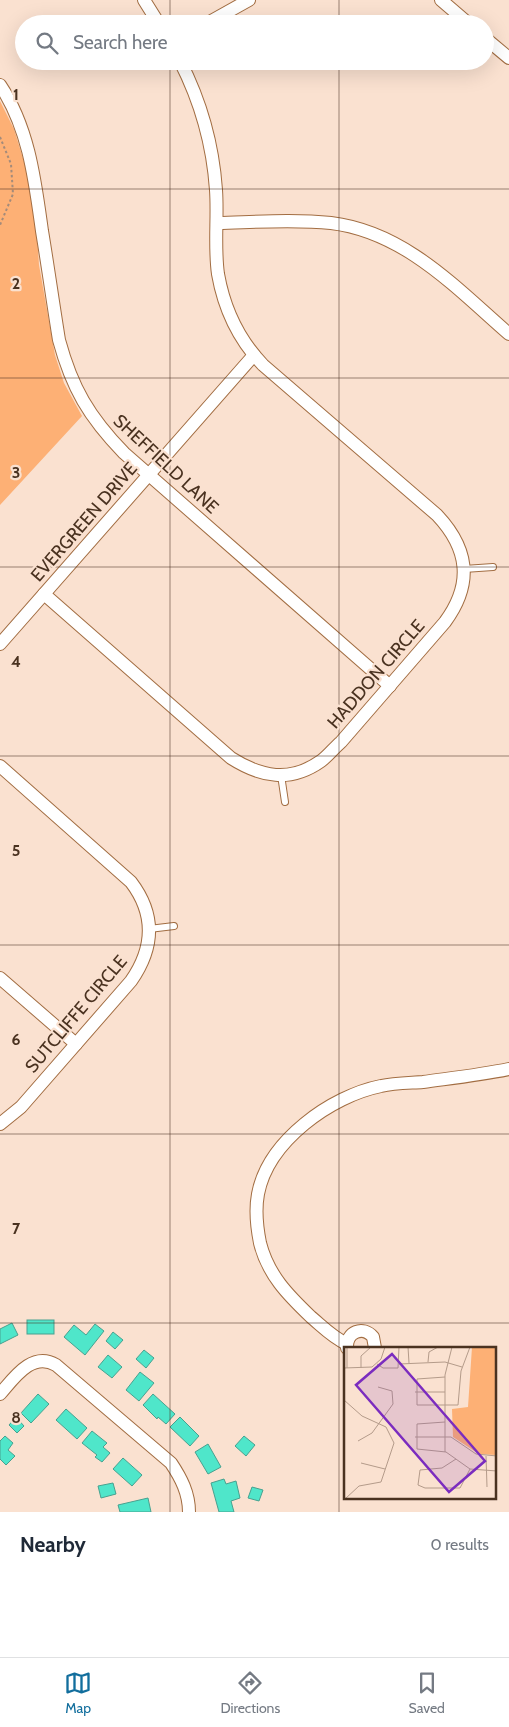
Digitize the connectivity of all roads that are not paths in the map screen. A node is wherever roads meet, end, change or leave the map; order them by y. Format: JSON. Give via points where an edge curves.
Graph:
{"nodes":[{"id":1,"x":144,"y":0,"type":"edge"},
{"id":2,"x":250,"y":0,"type":"edge"},
{"id":3,"x":441,"y":0,"type":"edge"},
{"id":4,"x":154,"y":15,"type":"edge"},
{"id":5,"x":222,"y":15,"type":"edge"},
{"id":6,"x":458,"y":15,"type":"edge"},
{"id":7,"x":494,"y":46,"type":"edge"},
{"id":8,"x":509,"y":58,"type":"edge"},
{"id":9,"x":184,"y":70,"type":"edge"},
{"id":10,"x":0,"y":85,"type":"edge"},
{"id":11,"x":218,"y":223,"type":"junction"},
{"id":12,"x":509,"y":334,"type":"edge"},
{"id":13,"x":254,"y":355,"type":"junction"},
{"id":14,"x":149,"y":474,"type":"junction"},
{"id":15,"x":493,"y":567,"type":"dead end"},
{"id":16,"x":464,"y":569,"type":"junction"},
{"id":17,"x":44,"y":594,"type":"junction"},
{"id":18,"x":0,"y":644,"type":"edge"},
{"id":19,"x":390,"y":686,"type":"junction"},
{"id":20,"x":0,"y":766,"type":"edge"},
{"id":21,"x":281,"y":775,"type":"junction"},
{"id":22,"x":285,"y":802,"type":"dead end"},
{"id":23,"x":174,"y":926,"type":"dead end"},
{"id":24,"x":149,"y":929,"type":"junction"},
{"id":25,"x":0,"y":978,"type":"edge"},
{"id":26,"x":76,"y":1044,"type":"junction"},
{"id":27,"x":509,"y":1068,"type":"edge"},
{"id":28,"x":0,"y":1124,"type":"edge"},
{"id":29,"x":347,"y":1346,"type":"edge"},
{"id":30,"x":375,"y":1347,"type":"edge"},
{"id":31,"x":5,"y":1380,"type":"edge"},
{"id":32,"x":0,"y":1394,"type":"edge"},
{"id":33,"x":189,"y":1512,"type":"edge"}],
"edges":[{"from":1,"to":4,"type":"street"},
{"from":2,"to":5,"type":"street"},
{"from":3,"to":6,"type":"street"},
{"from":7,"to":8,"type":"street"},
{"from":9,"to":11,"type":"street","name":"HADDON CIRCLE","via":[[205,124],[216,188]]},
{"from":10,"to":14,"type":"street","name":"SHEFFIELD LANE","via":[[28,146],[59,340],[66,364],[78,394],[103,432]]},
{"from":11,"to":12,"type":"street","via":[[310,221],[358,228],[390,240],[426,262]]},
{"from":11,"to":13,"type":"street","name":"HADDON CIRCLE","via":[[218,273],[224,300],[236,329]]},
{"from":13,"to":14,"type":"street","name":"EVERGREEN DRIVE"},
{"from":13,"to":16,"type":"street","name":"HADDON CIRCLE","via":[[448,527],[456,540]]},
{"from":14,"to":17,"type":"street","name":"EVERGREEN DRIVE"},
{"from":14,"to":19,"type":"street","name":"SHEFFIELD LANE"},
{"from":15,"to":16,"type":"lane"},
{"from":16,"to":19,"type":"street","name":"HADDON CIRCLE","via":[[461,593],[454,610]]},
{"from":17,"to":18,"type":"street","name":"EVERGREEN DRIVE"},
{"from":17,"to":21,"type":"street","name":"HADDON CIRCLE","via":[[231,758],[254,771]]},
{"from":19,"to":21,"type":"street","name":"HADDON CIRCLE","via":[[322,760],[307,769]]},
{"from":20,"to":24,"type":"street","name":"SUTCLIFFE CIRCLE","via":[[131,882],[144,904]]},
{"from":21,"to":22,"type":"lane"},
{"from":23,"to":24,"type":"lane"},
{"from":24,"to":26,"type":"street","name":"SUTCLIFFE CIRCLE","via":[[148,949],[139,970]]},
{"from":25,"to":26,"type":"street"},
{"from":26,"to":28,"type":"street","name":"SUTCLIFFE CIRCLE","via":[[21,1107]]},
{"from":27,"to":29,"type":"street","via":[[478,1076],[381,1086],[362,1092],[319,1113],[302,1126],[274,1158],[258,1193],[256,1213],[264,1257],[285,1292],[332,1337]]},
{"from":29,"to":30,"type":"street","via":[[354,1333],[362,1331],[373,1337]]},
{"from":31,"to":32,"type":"street"},
{"from":31,"to":33,"type":"street","via":[[38,1361],[56,1364],[171,1463],[186,1490]]}]}
